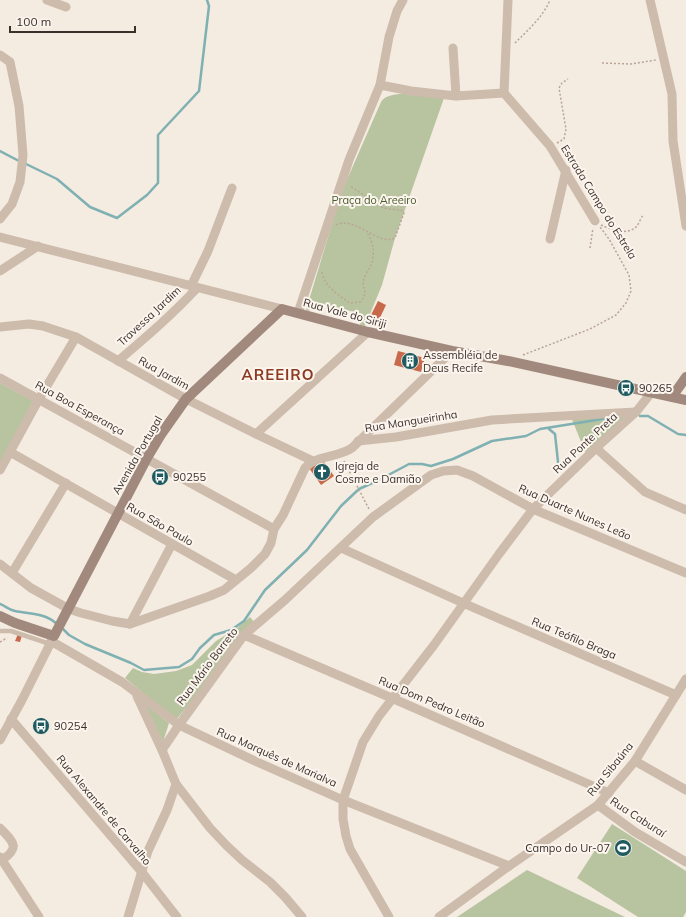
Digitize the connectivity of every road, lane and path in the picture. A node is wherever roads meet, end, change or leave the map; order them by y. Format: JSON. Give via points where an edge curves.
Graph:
{"nodes":[{"id":1,"x":47,"y":0,"type":"edge"},
{"id":2,"x":403,"y":0,"type":"edge"},
{"id":3,"x":508,"y":0,"type":"edge"},
{"id":4,"x":550,"y":0,"type":"edge"},
{"id":5,"x":650,"y":0,"type":"edge"},
{"id":6,"x":66,"y":7,"type":"dead end"},
{"id":7,"x":453,"y":48,"type":"dead end"},
{"id":8,"x":506,"y":52,"type":"junction"},
{"id":9,"x":0,"y":55,"type":"edge"},
{"id":10,"x":663,"y":56,"type":"junction"},
{"id":11,"x":602,"y":63,"type":"dead end"},
{"id":12,"x":568,"y":79,"type":"dead end"},
{"id":13,"x":380,"y":86,"type":"junction"},
{"id":14,"x":504,"y":93,"type":"junction"},
{"id":15,"x":456,"y":96,"type":"junction"},
{"id":16,"x":550,"y":146,"type":"junction"},
{"id":17,"x":566,"y":170,"type":"junction"},
{"id":18,"x":345,"y":183,"type":"dead end"},
{"id":19,"x":232,"y":188,"type":"dead end"},
{"id":20,"x":643,"y":215,"type":"dead end"},
{"id":21,"x":0,"y":219,"type":"edge"},
{"id":22,"x":595,"y":221,"type":"junction"},
{"id":23,"x":335,"y":226,"type":"dead end"},
{"id":24,"x":686,"y":226,"type":"edge"},
{"id":25,"x":365,"y":230,"type":"junction"},
{"id":26,"x":0,"y":237,"type":"edge"},
{"id":27,"x":550,"y":239,"type":"dead end"},
{"id":28,"x":38,"y":246,"type":"junction"},
{"id":29,"x":590,"y":248,"type":"dead end"},
{"id":30,"x":0,"y":271,"type":"edge"},
{"id":31,"x":321,"y":271,"type":"dead end"},
{"id":32,"x":194,"y":287,"type":"junction"},
{"id":33,"x":282,"y":309,"type":"junction"},
{"id":34,"x":298,"y":313,"type":"junction"},
{"id":35,"x":0,"y":327,"type":"edge"},
{"id":36,"x":368,"y":332,"type":"junction"},
{"id":37,"x":76,"y":338,"type":"junction"},
{"id":38,"x":452,"y":351,"type":"junction"},
{"id":39,"x":523,"y":355,"type":"dead end"},
{"id":40,"x":118,"y":361,"type":"junction"},
{"id":41,"x":0,"y":378,"type":"edge"},
{"id":42,"x":686,"y":378,"type":"edge"},
{"id":43,"x":651,"y":393,"type":"junction"},
{"id":44,"x":672,"y":397,"type":"junction"},
{"id":45,"x":40,"y":399,"type":"junction"},
{"id":46,"x":186,"y":399,"type":"junction"},
{"id":47,"x":686,"y":400,"type":"edge"},
{"id":48,"x":636,"y":412,"type":"junction"},
{"id":49,"x":256,"y":434,"type":"junction"},
{"id":50,"x":358,"y":441,"type":"junction"},
{"id":51,"x":596,"y":448,"type":"junction"},
{"id":52,"x":10,"y":452,"type":"junction"},
{"id":53,"x":340,"y":454,"type":"junction"},
{"id":54,"x":147,"y":458,"type":"junction"},
{"id":55,"x":313,"y":461,"type":"junction"},
{"id":56,"x":0,"y":470,"type":"edge"},
{"id":57,"x":457,"y":470,"type":"joint"},
{"id":58,"x":66,"y":483,"type":"junction"},
{"id":59,"x":534,"y":509,"type":"junction"},
{"id":60,"x":686,"y":510,"type":"edge"},
{"id":61,"x":118,"y":513,"type":"junction"},
{"id":62,"x":373,"y":516,"type":"junction"},
{"id":63,"x":274,"y":529,"type":"junction"},
{"id":64,"x":172,"y":544,"type":"junction"},
{"id":65,"x":341,"y":548,"type":"junction"},
{"id":66,"x":0,"y":564,"type":"edge"},
{"id":67,"x":686,"y":573,"type":"edge"},
{"id":68,"x":12,"y":574,"type":"junction"},
{"id":69,"x":236,"y":580,"type":"junction"},
{"id":70,"x":463,"y":603,"type":"junction"},
{"id":71,"x":69,"y":609,"type":"junction"},
{"id":72,"x":0,"y":616,"type":"edge"},
{"id":73,"x":130,"y":624,"type":"junction"},
{"id":74,"x":0,"y":631,"type":"edge"},
{"id":75,"x":55,"y":634,"type":"junction"},
{"id":76,"x":244,"y":635,"type":"junction"},
{"id":77,"x":686,"y":679,"type":"edge"},
{"id":78,"x":136,"y":693,"type":"junction"},
{"id":79,"x":676,"y":695,"type":"junction"},
{"id":80,"x":394,"y":699,"type":"junction"},
{"id":81,"x":12,"y":720,"type":"junction"},
{"id":82,"x":179,"y":725,"type":"junction"},
{"id":83,"x":0,"y":740,"type":"edge"},
{"id":84,"x":162,"y":750,"type":"junction"},
{"id":85,"x":635,"y":760,"type":"junction"},
{"id":86,"x":176,"y":784,"type":"junction"},
{"id":87,"x":686,"y":790,"type":"edge"},
{"id":88,"x":609,"y":792,"type":"junction"},
{"id":89,"x":343,"y":800,"type":"junction"},
{"id":90,"x":598,"y":805,"type":"junction"},
{"id":91,"x":0,"y":828,"type":"edge"},
{"id":92,"x":1,"y":859,"type":"edge"},
{"id":93,"x":686,"y":862,"type":"edge"},
{"id":94,"x":509,"y":866,"type":"junction"},
{"id":95,"x":141,"y":871,"type":"junction"},
{"id":96,"x":39,"y":917,"type":"edge"},
{"id":97,"x":128,"y":917,"type":"edge"},
{"id":98,"x":177,"y":917,"type":"edge"},
{"id":99,"x":302,"y":917,"type":"edge"},
{"id":100,"x":389,"y":917,"type":"edge"},
{"id":101,"x":438,"y":917,"type":"edge"}],
"edges":[{"from":1,"to":6,"type":"street"},
{"from":2,"to":13,"type":"street","via":[[389,37]]},
{"from":3,"to":8,"type":"street"},
{"from":4,"to":8,"type":"path","via":[[529,30]]},
{"from":5,"to":10,"type":"street"},
{"from":7,"to":15,"type":"street"},
{"from":8,"to":14,"type":"street"},
{"from":9,"to":21,"type":"street","via":[[10,62],[19,106],[23,155],[20,182],[12,204]]},
{"from":10,"to":11,"type":"path","via":[[654,61],[631,64]]},
{"from":10,"to":24,"type":"street","via":[[672,94],[673,141]]},
{"from":12,"to":16,"type":"path","via":[[559,88],[566,129],[564,139]]},
{"from":13,"to":15,"type":"street"},
{"from":13,"to":34,"type":"street","via":[[342,180]]},
{"from":14,"to":15,"type":"street"},
{"from":14,"to":16,"type":"street","name":"Estrada Campo do Estrela"},
{"from":16,"to":17,"type":"street","name":"Estrada Campo do Estrela"},
{"from":17,"to":22,"type":"street","name":"Estrada Campo do Estrela"},
{"from":17,"to":27,"type":"street"},
{"from":18,"to":25,"type":"path","via":[[382,207],[398,209],[404,214],[392,240]]},
{"from":19,"to":32,"type":"street","name":"Travessa Jardim"},
{"from":20,"to":22,"type":"path","via":[[637,226],[624,232],[610,229]]},
{"from":22,"to":29,"type":"path"},
{"from":22,"to":39,"type":"path","name":"Estrada Campo do Estrela","via":[[609,239],[629,275],[631,291],[626,303],[616,315],[590,329]]},
{"from":23,"to":25,"type":"path","via":[[345,222]]},
{"from":25,"to":31,"type":"path","via":[[373,250],[371,266],[364,280],[365,297],[360,302],[350,303],[341,297],[327,284]]},
{"from":26,"to":28,"type":"street","name":"Rua Vale do Siriji"},
{"from":28,"to":30,"type":"street"},
{"from":28,"to":32,"type":"street","name":"Rua Vale do Siriji"},
{"from":32,"to":33,"type":"street","name":"Rua Vale do Siriji"},
{"from":32,"to":40,"type":"street","name":"Travessa Jardim","via":[[178,308]]},
{"from":33,"to":34,"type":"street","name":"Rua Vale do Siriji"},
{"from":33,"to":46,"type":"street","name":"Avenida Portugal"},
{"from":34,"to":36,"type":"street","name":"Rua Vale do Siriji"},
{"from":35,"to":37,"type":"street","name":"Rua Jardim","via":[[29,324]]},
{"from":36,"to":38,"type":"street","name":"Rua Vale do Siriji"},
{"from":36,"to":49,"type":"street"},
{"from":37,"to":40,"type":"street","name":"Rua Jardim"},
{"from":37,"to":45,"type":"street"},
{"from":38,"to":43,"type":"street","name":"Rua Vale do Siriji"},
{"from":38,"to":50,"type":"street"},
{"from":40,"to":46,"type":"street","name":"Rua Jardim"},
{"from":41,"to":45,"type":"street","name":"Rua Boa Esperança"},
{"from":42,"to":44,"type":"street"},
{"from":43,"to":44,"type":"street","name":"Rua Vale do Siriji"},
{"from":43,"to":48,"type":"street","name":"Rua Ponte Preta"},
{"from":44,"to":47,"type":"street","name":"Rua Vale do Siriji"},
{"from":45,"to":52,"type":"street"},
{"from":45,"to":54,"type":"street","name":"Rua Boa Esperança"},
{"from":46,"to":49,"type":"street","name":"Rua Jardim"},
{"from":46,"to":54,"type":"street","name":"Avenida Portugal"},
{"from":48,"to":50,"type":"street","name":"Rua Mangueirinha","via":[[492,420]]},
{"from":48,"to":51,"type":"street","name":"Rua Ponte Preta"},
{"from":49,"to":55,"type":"street","name":"Rua Jardim"},
{"from":50,"to":53,"type":"street","name":"Rua Mangueirinha","via":[[352,448]]},
{"from":51,"to":59,"type":"street","name":"Rua Ponte Preta"},
{"from":51,"to":60,"type":"street","via":[[645,492]]},
{"from":52,"to":56,"type":"street"},
{"from":52,"to":58,"type":"street","name":"Rua São Paulo"},
{"from":53,"to":55,"type":"street","name":"Rua Mangueirinha"},
{"from":53,"to":62,"type":"path"},
{"from":54,"to":61,"type":"street","name":"Avenida Portugal"},
{"from":54,"to":63,"type":"street","name":"Rua Boa Esperança"},
{"from":55,"to":63,"type":"street","via":[[305,468]]},
{"from":57,"to":59,"type":"street","name":"Rua Duarte Nunes Leão"},
{"from":57,"to":62,"type":"street","name":"Rua Mário Barreto","via":[[431,475]]},
{"from":58,"to":61,"type":"street","name":"Rua São Paulo"},
{"from":58,"to":68,"type":"street"},
{"from":59,"to":67,"type":"street","name":"Rua Duarte Nunes Leão"},
{"from":59,"to":70,"type":"street"},
{"from":61,"to":64,"type":"street","name":"Rua São Paulo"},
{"from":61,"to":71,"type":"street","name":"Avenida Portugal"},
{"from":62,"to":65,"type":"street","name":"Rua Mário Barreto"},
{"from":63,"to":69,"type":"street","via":[[265,554]]},
{"from":64,"to":69,"type":"street","name":"Rua São Paulo"},
{"from":64,"to":73,"type":"street"},
{"from":65,"to":70,"type":"street","name":"Rua Teófilo Braga"},
{"from":65,"to":76,"type":"street","name":"Rua Mário Barreto"},
{"from":66,"to":68,"type":"street"},
{"from":68,"to":71,"type":"street"},
{"from":69,"to":73,"type":"street","via":[[224,590],[210,596]]},
{"from":70,"to":79,"type":"street","name":"Rua Teófilo Braga"},
{"from":70,"to":80,"type":"street"},
{"from":71,"to":73,"type":"street"},
{"from":71,"to":75,"type":"street","name":"Avenida Portugal"},
{"from":72,"to":75,"type":"street"},
{"from":74,"to":75,"type":"lane"},
{"from":75,"to":78,"type":"street","name":"Rua Marquês de Marialva"},
{"from":75,"to":81,"type":"street"},
{"from":76,"to":80,"type":"street","name":"Rua Dom Pedro Leitão"},
{"from":76,"to":82,"type":"street","name":"Rua Mário Barreto"},
{"from":77,"to":79,"type":"street","name":"Rua Sibaúna"},
{"from":78,"to":82,"type":"street","name":"Rua Marquês de Marialva"},
{"from":78,"to":84,"type":"street"},
{"from":79,"to":85,"type":"street","name":"Rua Sibaúna"},
{"from":80,"to":88,"type":"street","name":"Rua Dom Pedro Leitão"},
{"from":80,"to":89,"type":"street","via":[[379,716],[363,742]]},
{"from":81,"to":83,"type":"street"},
{"from":81,"to":95,"type":"street","name":"Rua Alexandre de Carvalho"},
{"from":82,"to":84,"type":"street","name":"Rua Mário Barreto"},
{"from":82,"to":89,"type":"street","name":"Rua Marquês de Marialva"},
{"from":84,"to":86,"type":"street"},
{"from":85,"to":87,"type":"street"},
{"from":85,"to":88,"type":"street","name":"Rua Sibaúna"},
{"from":86,"to":95,"type":"street"},
{"from":86,"to":99,"type":"street","via":[[221,839],[270,882]]},
{"from":88,"to":90,"type":"street","name":"Rua Sibaúna"},
{"from":89,"to":94,"type":"street","name":"Rua Marquês de Marialva"},
{"from":89,"to":100,"type":"street","via":[[343,819],[350,849]]},
{"from":90,"to":93,"type":"street","name":"Rua Caburaí","via":[[635,832]]},
{"from":90,"to":94,"type":"street","name":"Rua Sibaúna"},
{"from":91,"to":92,"type":"street","via":[[14,844],[10,854]]},
{"from":92,"to":96,"type":"street"},
{"from":94,"to":101,"type":"street","name":"Rua Sibaúna"},
{"from":95,"to":97,"type":"street"},
{"from":95,"to":98,"type":"street","name":"Rua Alexandre de Carvalho"}]}
